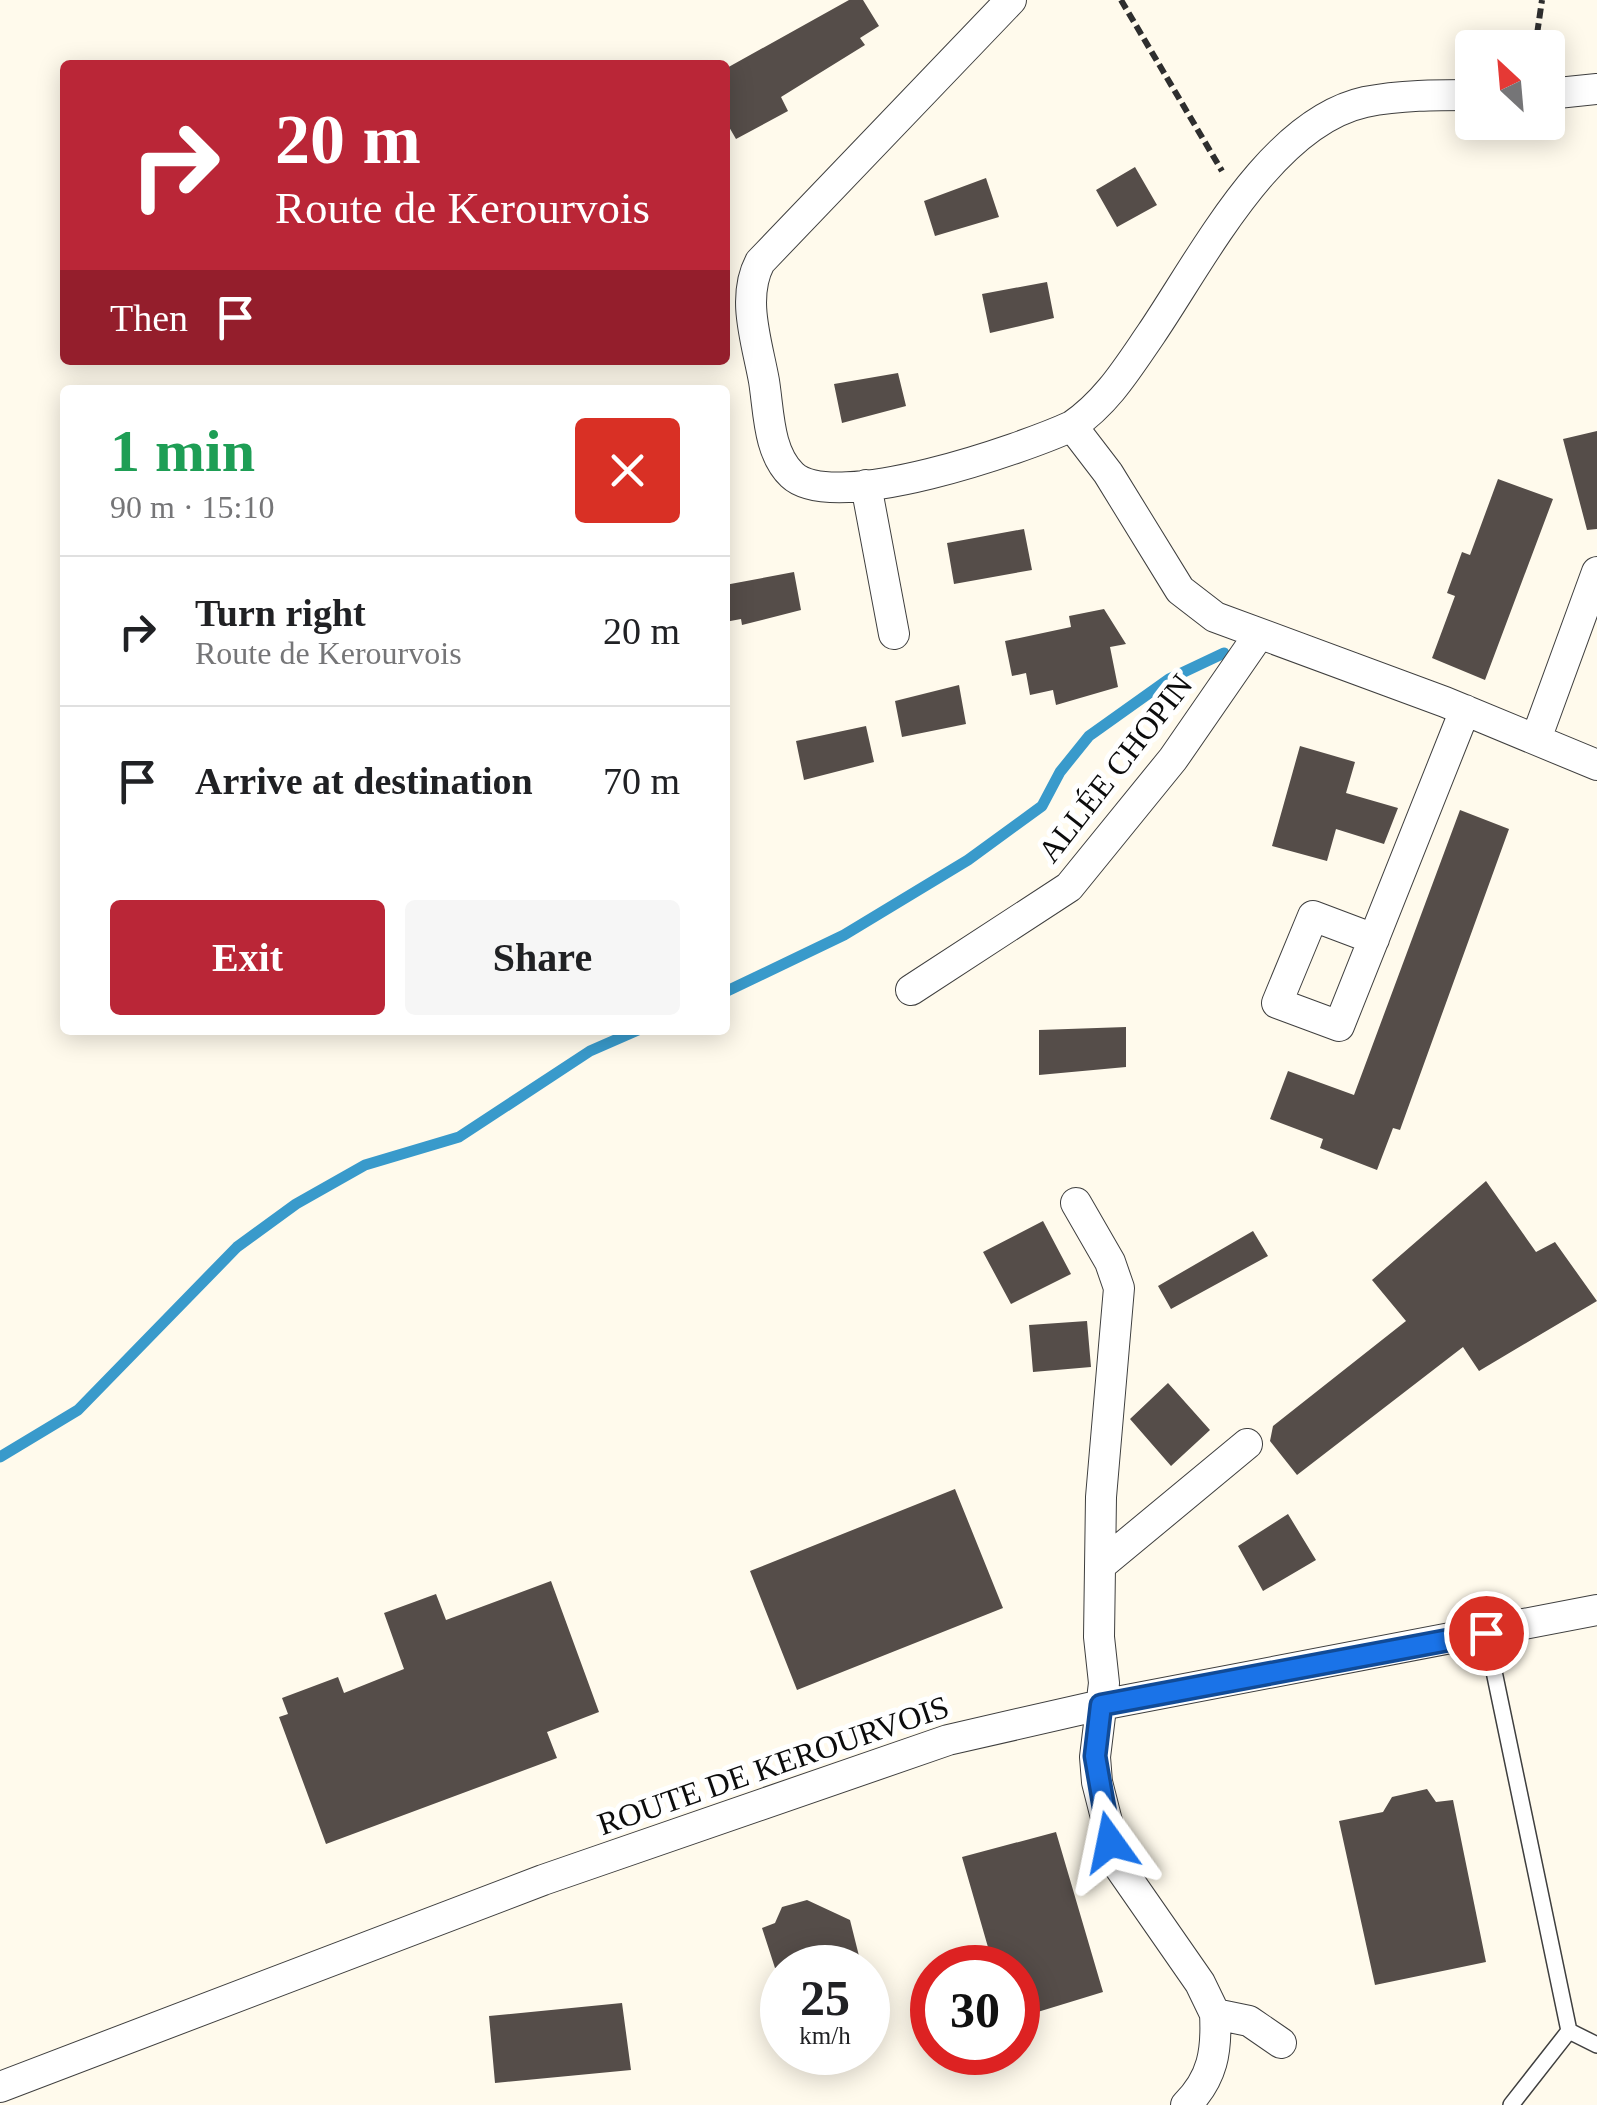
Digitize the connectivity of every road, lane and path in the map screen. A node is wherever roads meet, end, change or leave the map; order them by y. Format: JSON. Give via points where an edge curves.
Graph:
{"nodes":[{"id":1,"x":1012,"y":0,"type":"edge"},
{"id":2,"x":1121,"y":0,"type":"edge"},
{"id":3,"x":1542,"y":0,"type":"edge"},
{"id":4,"x":1538,"y":30,"type":"edge"},
{"id":5,"x":1597,"y":89,"type":"edge"},
{"id":6,"x":1565,"y":92,"type":"edge"},
{"id":7,"x":1455,"y":96,"type":"edge"},
{"id":8,"x":1248,"y":192,"type":"junction"},
{"id":9,"x":1072,"y":426,"type":"junction"},
{"id":10,"x":866,"y":484,"type":"junction"},
{"id":11,"x":1597,"y":572,"type":"edge"},
{"id":12,"x":894,"y":634,"type":"dead end"},
{"id":13,"x":1258,"y":636,"type":"junction"},
{"id":14,"x":1465,"y":710,"type":"junction"},
{"id":15,"x":1536,"y":739,"type":"junction"},
{"id":16,"x":1597,"y":766,"type":"edge"},
{"id":17,"x":1374,"y":939,"type":"dead end"},
{"id":18,"x":911,"y":990,"type":"dead end"},
{"id":19,"x":1076,"y":1203,"type":"dead end"},
{"id":20,"x":1247,"y":1444,"type":"dead end"},
{"id":21,"x":1101,"y":1564,"type":"junction"},
{"id":22,"x":1597,"y":1610,"type":"edge"},
{"id":23,"x":1486,"y":1633,"type":"junction"},
{"id":24,"x":1101,"y":1705,"type":"junction"},
{"id":25,"x":1215,"y":2014,"type":"junction"},
{"id":26,"x":1569,"y":2031,"type":"junction"},
{"id":27,"x":1280,"y":2043,"type":"dead end"},
{"id":28,"x":1597,"y":2045,"type":"edge"},
{"id":29,"x":0,"y":2087,"type":"edge"},
{"id":30,"x":1186,"y":2105,"type":"edge"},
{"id":31,"x":1511,"y":2105,"type":"edge"}],
"edges":[{"from":1,"to":10,"type":"street","via":[[751,278],[775,450],[792,476],[812,486]]},
{"from":2,"to":8,"type":"path","via":[[1226,178]]},
{"from":3,"to":4,"type":"path"},
{"from":5,"to":6,"type":"street"},
{"from":7,"to":8,"type":"street","via":[[1363,102],[1330,116],[1284,150]]},
{"from":8,"to":9,"type":"street","via":[[1111,392]]},
{"from":9,"to":10,"type":"street","via":[[993,457]]},
{"from":9,"to":13,"type":"street","via":[[1180,590],[1215,617]]},
{"from":10,"to":12,"type":"street"},
{"from":11,"to":15,"type":"street"},
{"from":13,"to":14,"type":"street"},
{"from":13,"to":18,"type":"street","name":"ALLÉE CHOPIN","via":[[1173,758],[1069,887]]},
{"from":14,"to":15,"type":"street"},
{"from":14,"to":17,"type":"street"},
{"from":15,"to":16,"type":"street"},
{"from":19,"to":21,"type":"street","via":[[1119,1288]]},
{"from":20,"to":21,"type":"street"},
{"from":21,"to":24,"type":"street"},
{"from":22,"to":23,"type":"street","name":"ROUTE DE KEROURVOIS"},
{"from":23,"to":24,"type":"street","name":"ROUTE DE KEROURVOIS"},
{"from":23,"to":26,"type":"lane"},
{"from":24,"to":25,"type":"street","via":[[1097,1782],[1118,1865]]},
{"from":24,"to":29,"type":"street","name":"ROUTE DE KEROURVOIS","via":[[851,1770]]},
{"from":25,"to":27,"type":"street","via":[[1249,2021]]},
{"from":25,"to":30,"type":"street","via":[[1212,2068]]},
{"from":26,"to":28,"type":"lane"},
{"from":26,"to":31,"type":"lane"}]}
